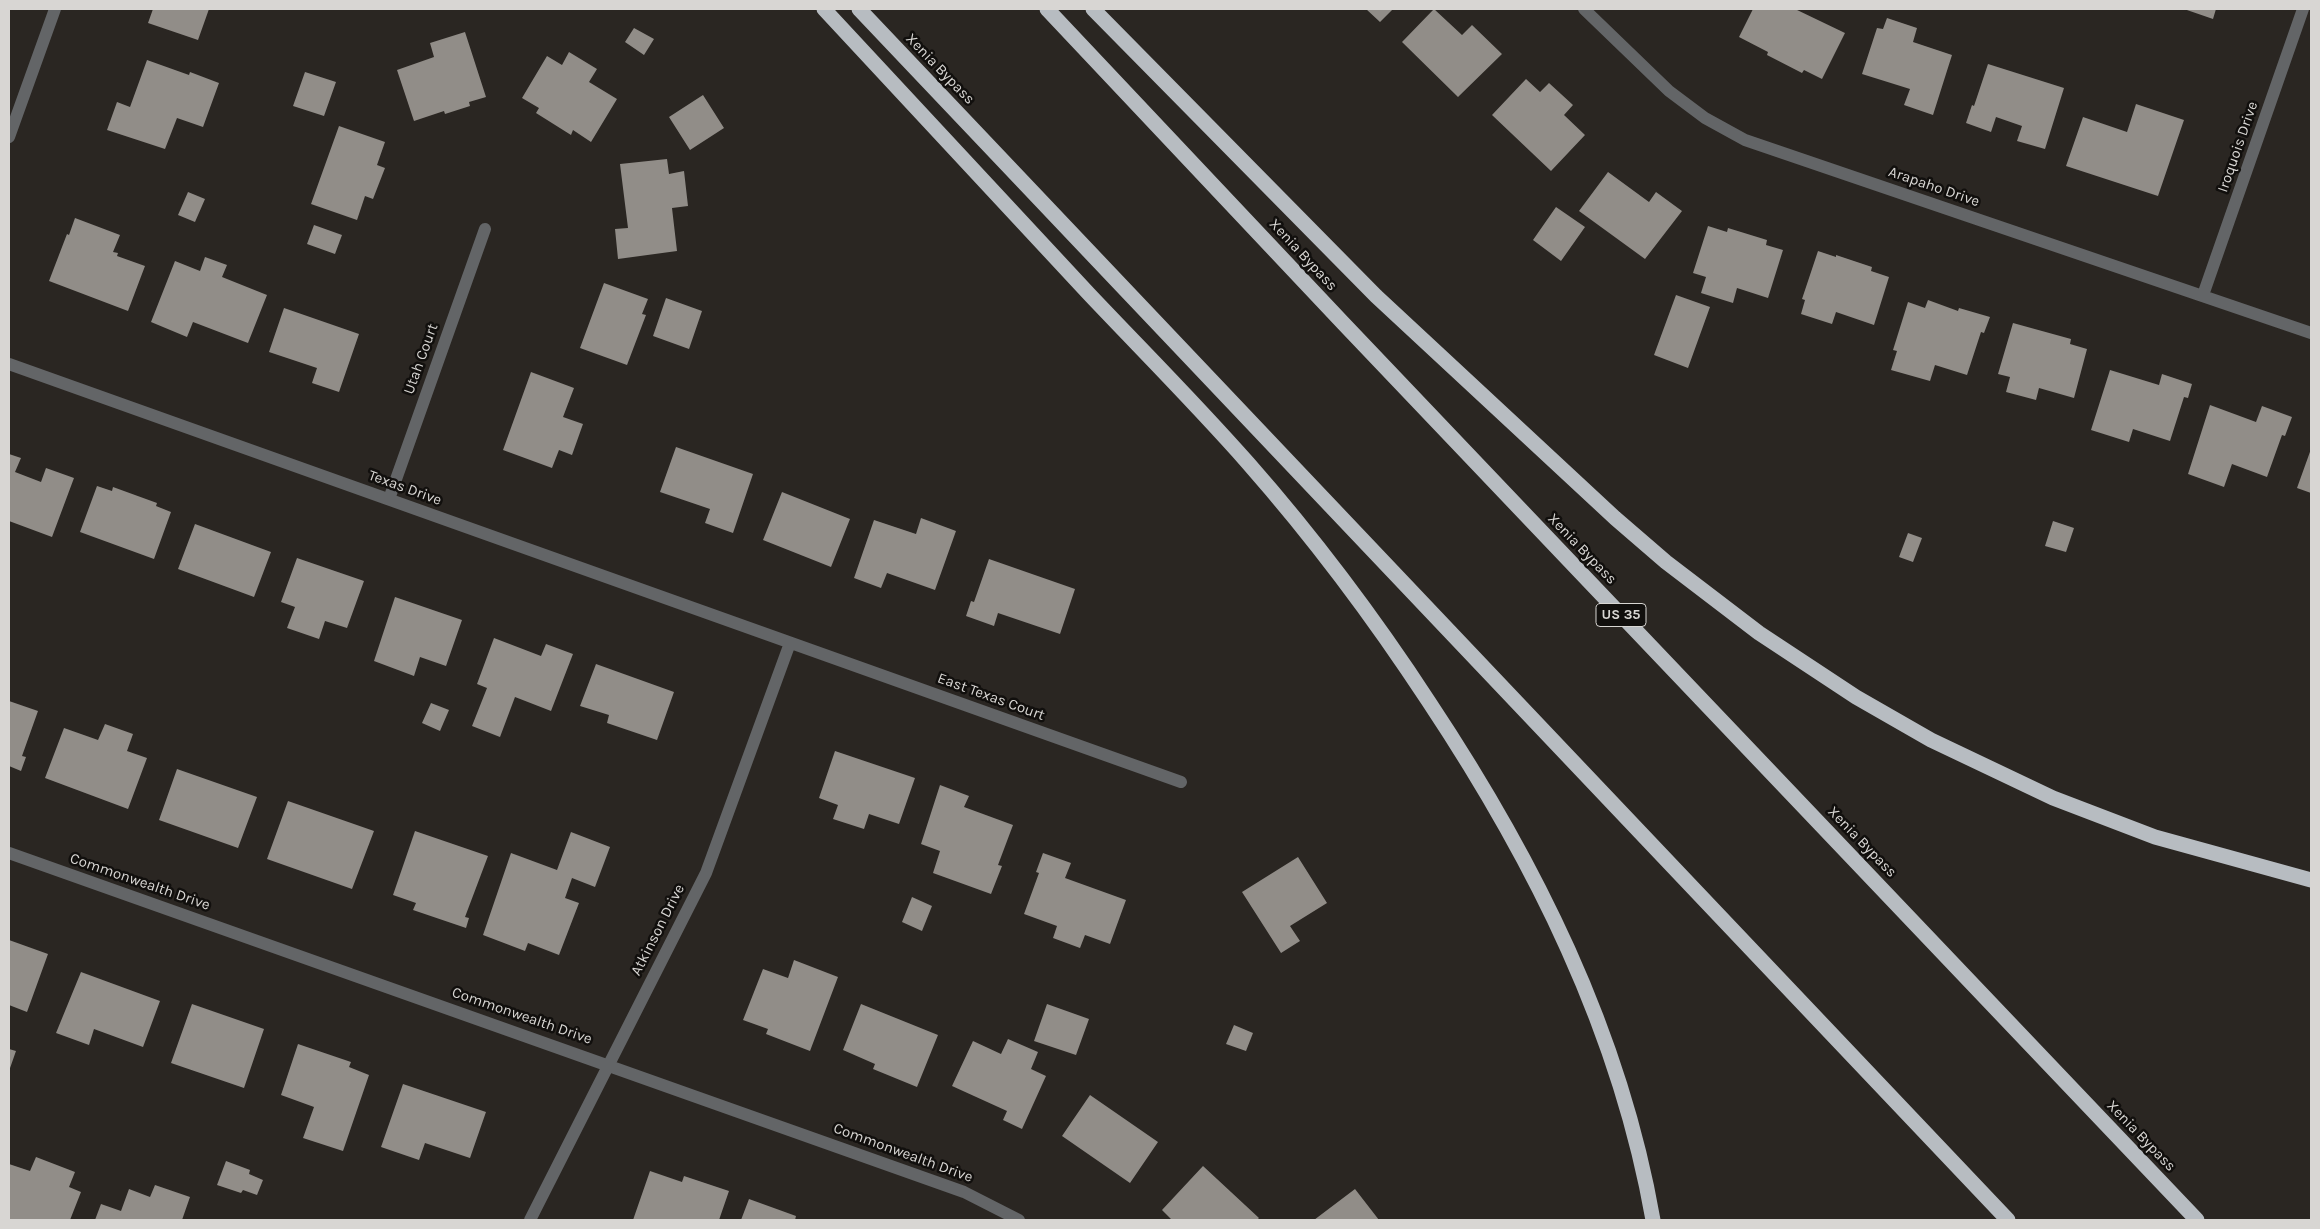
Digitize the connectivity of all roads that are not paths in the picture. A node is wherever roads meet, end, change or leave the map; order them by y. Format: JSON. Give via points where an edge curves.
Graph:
{"nodes":[{"id":1,"x":55,"y":9,"type":"edge"},
{"id":2,"x":824,"y":9,"type":"edge"},
{"id":3,"x":859,"y":9,"type":"edge"},
{"id":4,"x":1047,"y":9,"type":"edge"},
{"id":5,"x":1093,"y":9,"type":"edge"},
{"id":6,"x":1584,"y":9,"type":"edge"},
{"id":7,"x":2303,"y":9,"type":"edge"},
{"id":8,"x":9,"y":137,"type":"edge"},
{"id":9,"x":485,"y":229,"type":"dead end"},
{"id":10,"x":2203,"y":295,"type":"junction"},
{"id":11,"x":2311,"y":332,"type":"edge"},
{"id":12,"x":9,"y":364,"type":"edge"},
{"id":13,"x":389,"y":499,"type":"junction"},
{"id":14,"x":790,"y":643,"type":"junction"},
{"id":15,"x":1181,"y":782,"type":"dead end"},
{"id":16,"x":9,"y":853,"type":"edge"},
{"id":17,"x":2311,"y":880,"type":"edge"},
{"id":18,"x":608,"y":1064,"type":"junction"},
{"id":19,"x":530,"y":1220,"type":"edge"},
{"id":20,"x":1019,"y":1220,"type":"edge"},
{"id":21,"x":1653,"y":1220,"type":"edge"},
{"id":22,"x":2008,"y":1220,"type":"edge"},
{"id":23,"x":2197,"y":1220,"type":"edge"}],
"edges":[{"from":1,"to":8,"type":"street"},
{"from":2,"to":21,"type":"highway","via":[[1248,464],[1331,563],[1397,653],[1460,747],[1516,842],[1574,958],[1630,1117]]},
{"from":3,"to":22,"type":"highway","name":"Xenia Bypass"},
{"from":4,"to":23,"type":"highway","name":"Xenia Bypass","number":"US 35"},
{"from":5,"to":17,"type":"highway","via":[[1376,296],[1615,518],[1666,562],[1759,632],[1856,697],[1931,740],[2054,798],[2155,836]]},
{"from":6,"to":10,"type":"street","name":"Arapaho Drive","via":[[1669,91],[1704,118],[1745,140]]},
{"from":7,"to":10,"type":"street","name":"Iroquois Drive"},
{"from":9,"to":13,"type":"street","name":"Utah Court"},
{"from":10,"to":11,"type":"street","name":"Arapaho Drive"},
{"from":12,"to":13,"type":"street","name":"Texas Drive"},
{"from":13,"to":14,"type":"street","name":"Texas Drive"},
{"from":14,"to":15,"type":"street","name":"East Texas Court"},
{"from":14,"to":18,"type":"street","name":"Atkinson Drive","via":[[706,873]]},
{"from":16,"to":18,"type":"street","name":"Commonwealth Drive"},
{"from":18,"to":19,"type":"street","name":"Atkinson Drive"},
{"from":18,"to":20,"type":"street","name":"Commonwealth Drive","via":[[964,1192]]}]}
